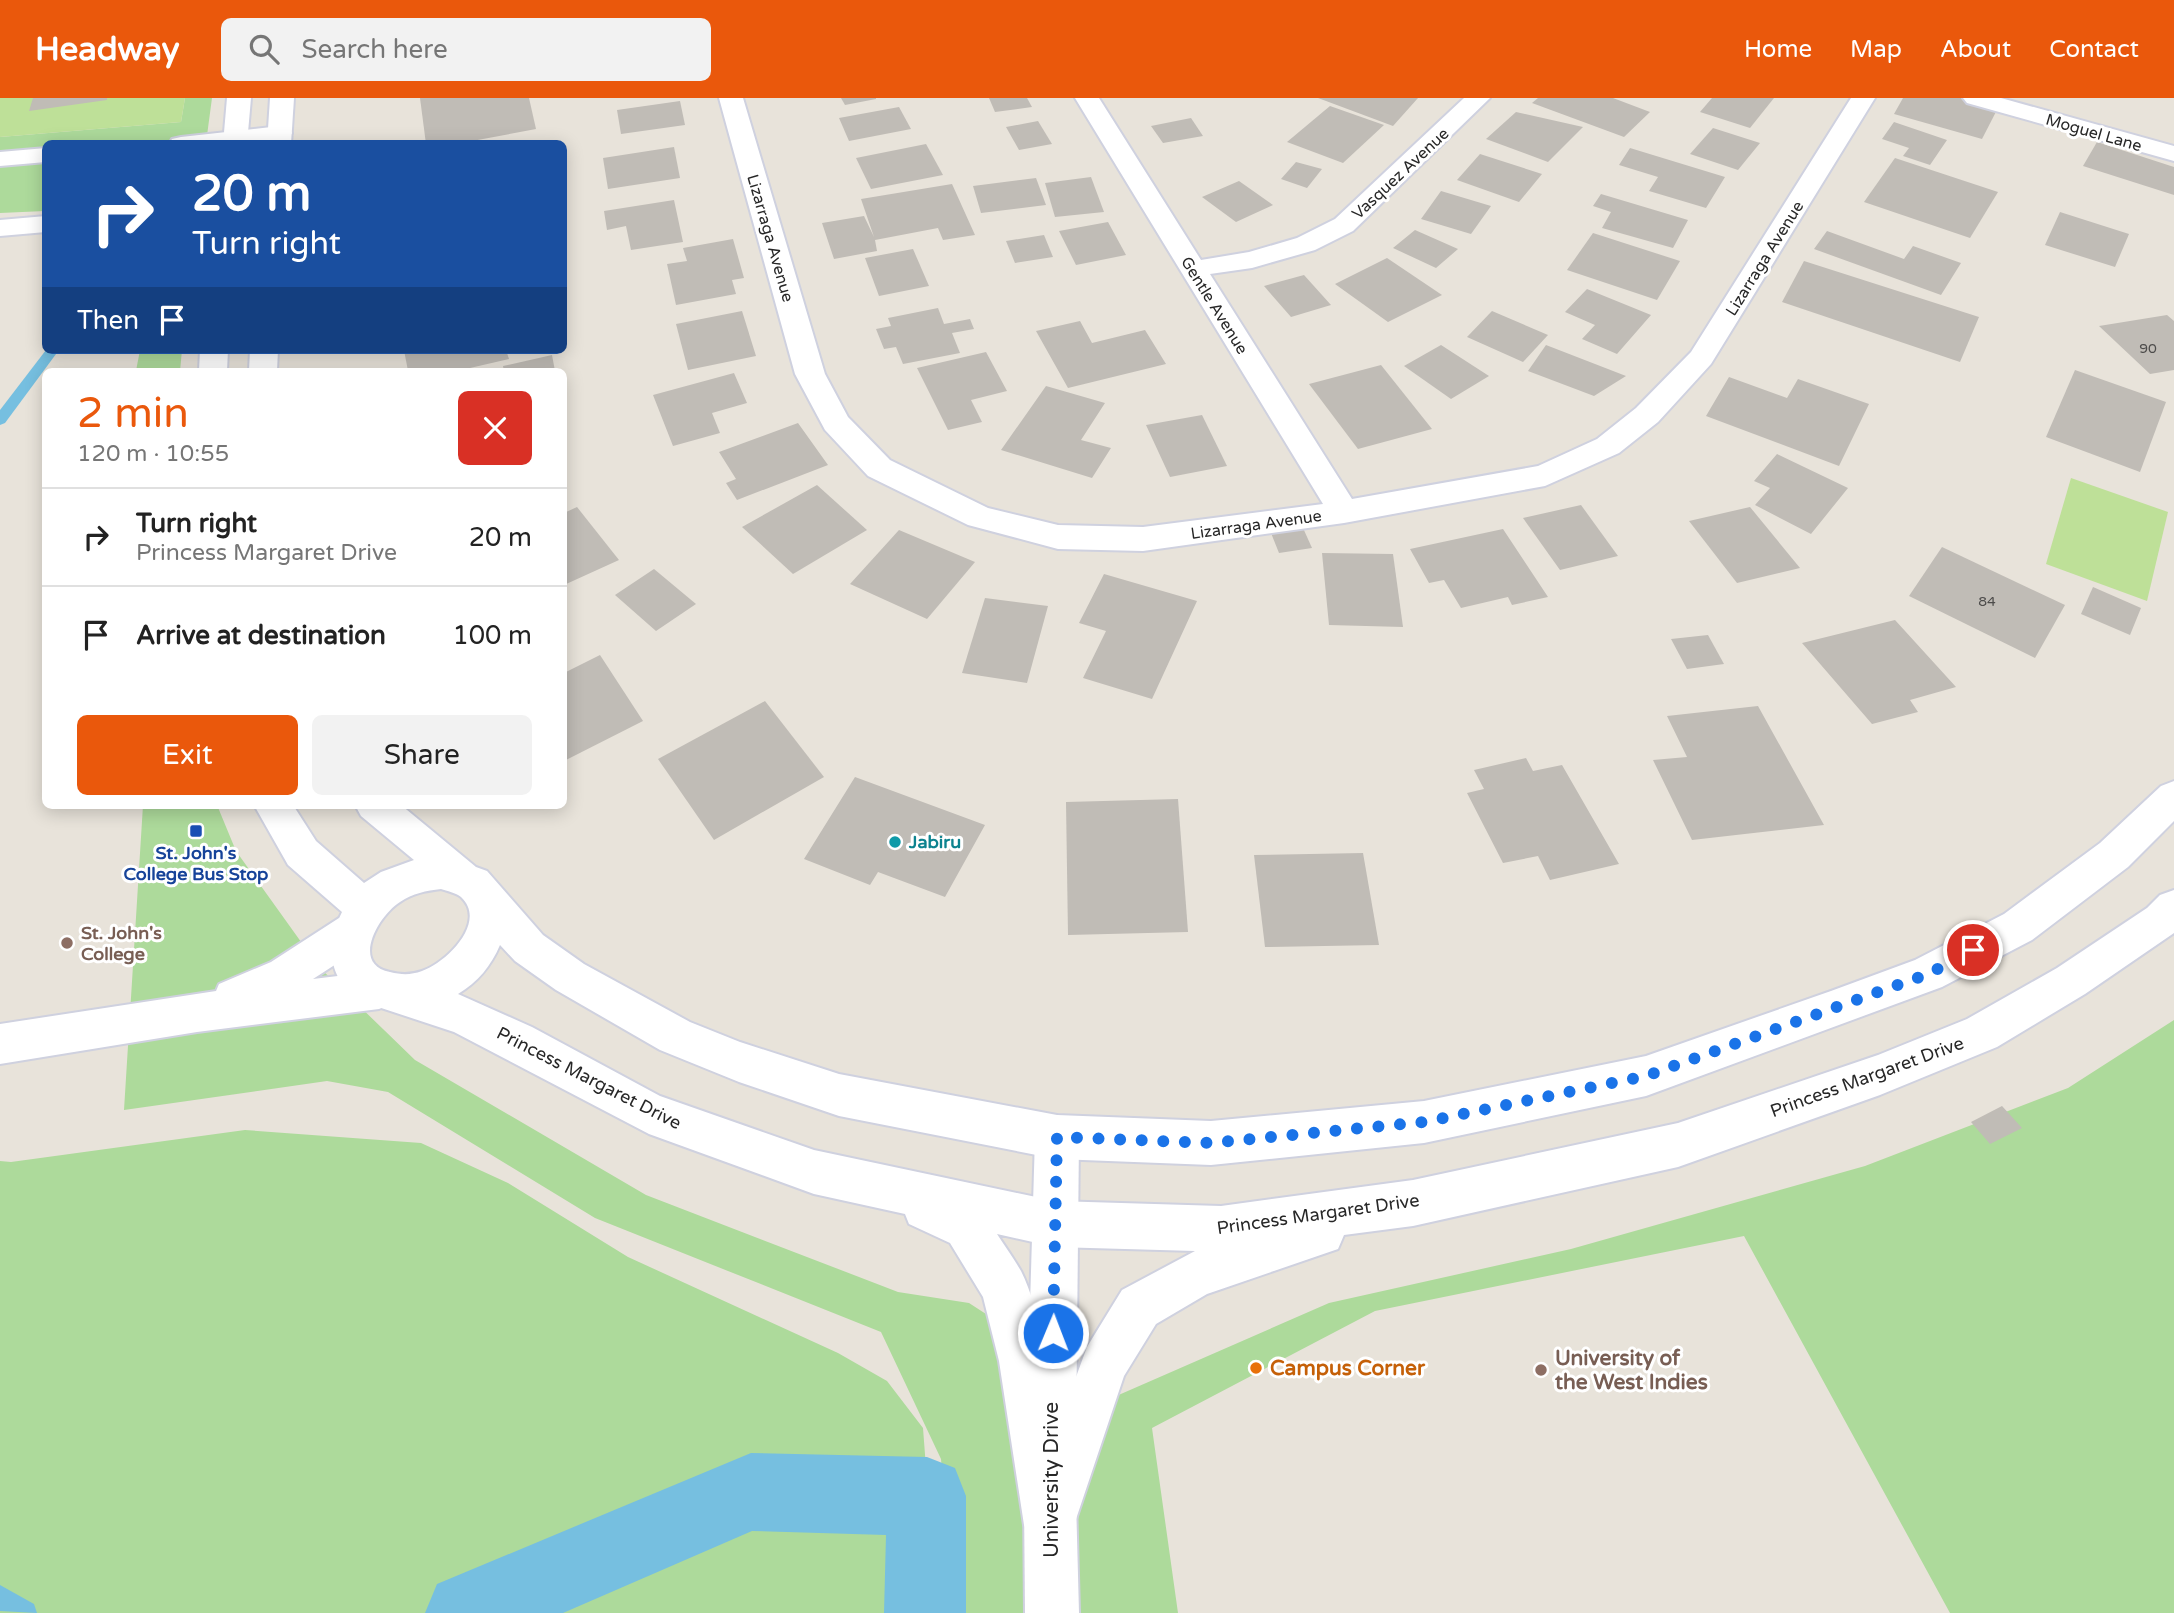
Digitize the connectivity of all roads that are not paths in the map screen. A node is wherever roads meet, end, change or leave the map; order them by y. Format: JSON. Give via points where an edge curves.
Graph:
{"nodes":[{"id":1,"x":239,"y":98,"type":"edge"},
{"id":2,"x":282,"y":98,"type":"edge"},
{"id":3,"x":731,"y":98,"type":"edge"},
{"id":4,"x":1087,"y":98,"type":"edge"},
{"id":5,"x":1479,"y":98,"type":"edge"},
{"id":6,"x":1863,"y":98,"type":"edge"},
{"id":7,"x":1975,"y":98,"type":"edge"},
{"id":8,"x":279,"y":138,"type":"edge"},
{"id":9,"x":235,"y":140,"type":"edge"},
{"id":10,"x":250,"y":140,"type":"edge"},
{"id":11,"x":2174,"y":154,"type":"edge"},
{"id":12,"x":42,"y":155,"type":"edge"},
{"id":13,"x":0,"y":159,"type":"edge"},
{"id":14,"x":42,"y":224,"type":"edge"},
{"id":15,"x":0,"y":228,"type":"edge"},
{"id":16,"x":1193,"y":269,"type":"junction"},
{"id":17,"x":1344,"y":512,"type":"junction"},
{"id":18,"x":2174,"y":797,"type":"edge"},
{"id":19,"x":275,"y":809,"type":"edge"},
{"id":20,"x":379,"y":809,"type":"edge"},
{"id":21,"x":474,"y":889,"type":"junction"},
{"id":22,"x":2174,"y":906,"type":"edge"},
{"id":23,"x":359,"y":920,"type":"junction"},
{"id":24,"x":389,"y":992,"type":"junction"},
{"id":25,"x":197,"y":1013,"type":"junction"},
{"id":26,"x":0,"y":1044,"type":"edge"},
{"id":27,"x":1057,"y":1137,"type":"junction"},
{"id":28,"x":889,"y":1190,"type":"junction"},
{"id":29,"x":1413,"y":1203,"type":"junction"},
{"id":30,"x":1055,"y":1224,"type":"junction"},
{"id":31,"x":1049,"y":1525,"type":"junction"},
{"id":32,"x":1052,"y":1613,"type":"edge"}],
"edges":[{"from":1,"to":9,"type":"street"},
{"from":2,"to":8,"type":"street"},
{"from":3,"to":17,"type":"street","name":"Lizarraga Avenue","via":[[810,374],[836,422],[879,468],[979,517],[1058,537],[1143,539]]},
{"from":4,"to":16,"type":"street","name":"Gentle Avenue"},
{"from":5,"to":16,"type":"street","name":"Vasquez Avenue","via":[[1344,225],[1252,260]]},
{"from":6,"to":17,"type":"street","name":"Lizarraga Avenue","via":[[1701,358],[1647,415],[1608,446],[1545,475]]},
{"from":7,"to":11,"type":"street","name":"Moguel Lane"},
{"from":8,"to":10,"type":"street"},
{"from":12,"to":13,"type":"street"},
{"from":14,"to":15,"type":"street"},
{"from":16,"to":17,"type":"street","name":"Gentle Avenue"},
{"from":18,"to":27,"type":"street","via":[[2114,855],[2018,927],[1928,974],[1646,1076],[1411,1124],[1211,1143]]},
{"from":19,"to":23,"type":"street","via":[[302,853]]},
{"from":20,"to":21,"type":"street"},
{"from":21,"to":23,"type":"street","via":[[441,872],[421,874],[382,893]]},
{"from":21,"to":24,"type":"street","via":[[491,922],[484,943],[469,963],[425,990]]},
{"from":21,"to":27,"type":"street","via":[[529,948],[570,977],[675,1036],[839,1095]]},
{"from":22,"to":29,"type":"street","name":"Princess Margaret Drive","via":[[2161,920],[2071,981],[1982,1033],[1880,1075],[1678,1144]]},
{"from":23,"to":24,"type":"street","via":[[348,951],[352,968],[363,982]]},
{"from":23,"to":25,"type":"street","via":[[285,975]]},
{"from":24,"to":25,"type":"street"},
{"from":24,"to":28,"type":"street","name":"Princess Margaret Drive","via":[[465,1016],[660,1117],[814,1172]]},
{"from":25,"to":26,"type":"street"},
{"from":27,"to":30,"type":"street","name":"University Drive"},
{"from":28,"to":30,"type":"street","name":"Princess Margaret Drive"},
{"from":28,"to":31,"type":"street","via":[[966,1227],[1004,1288],[1023,1361]]},
{"from":29,"to":30,"type":"street","name":"Princess Margaret Drive","via":[[1221,1229]]},
{"from":29,"to":31,"type":"street","via":[[1196,1274],[1139,1307],[1104,1364]]},
{"from":30,"to":31,"type":"street","name":"University Drive"},
{"from":31,"to":32,"type":"street","name":"University Drive"}]}
